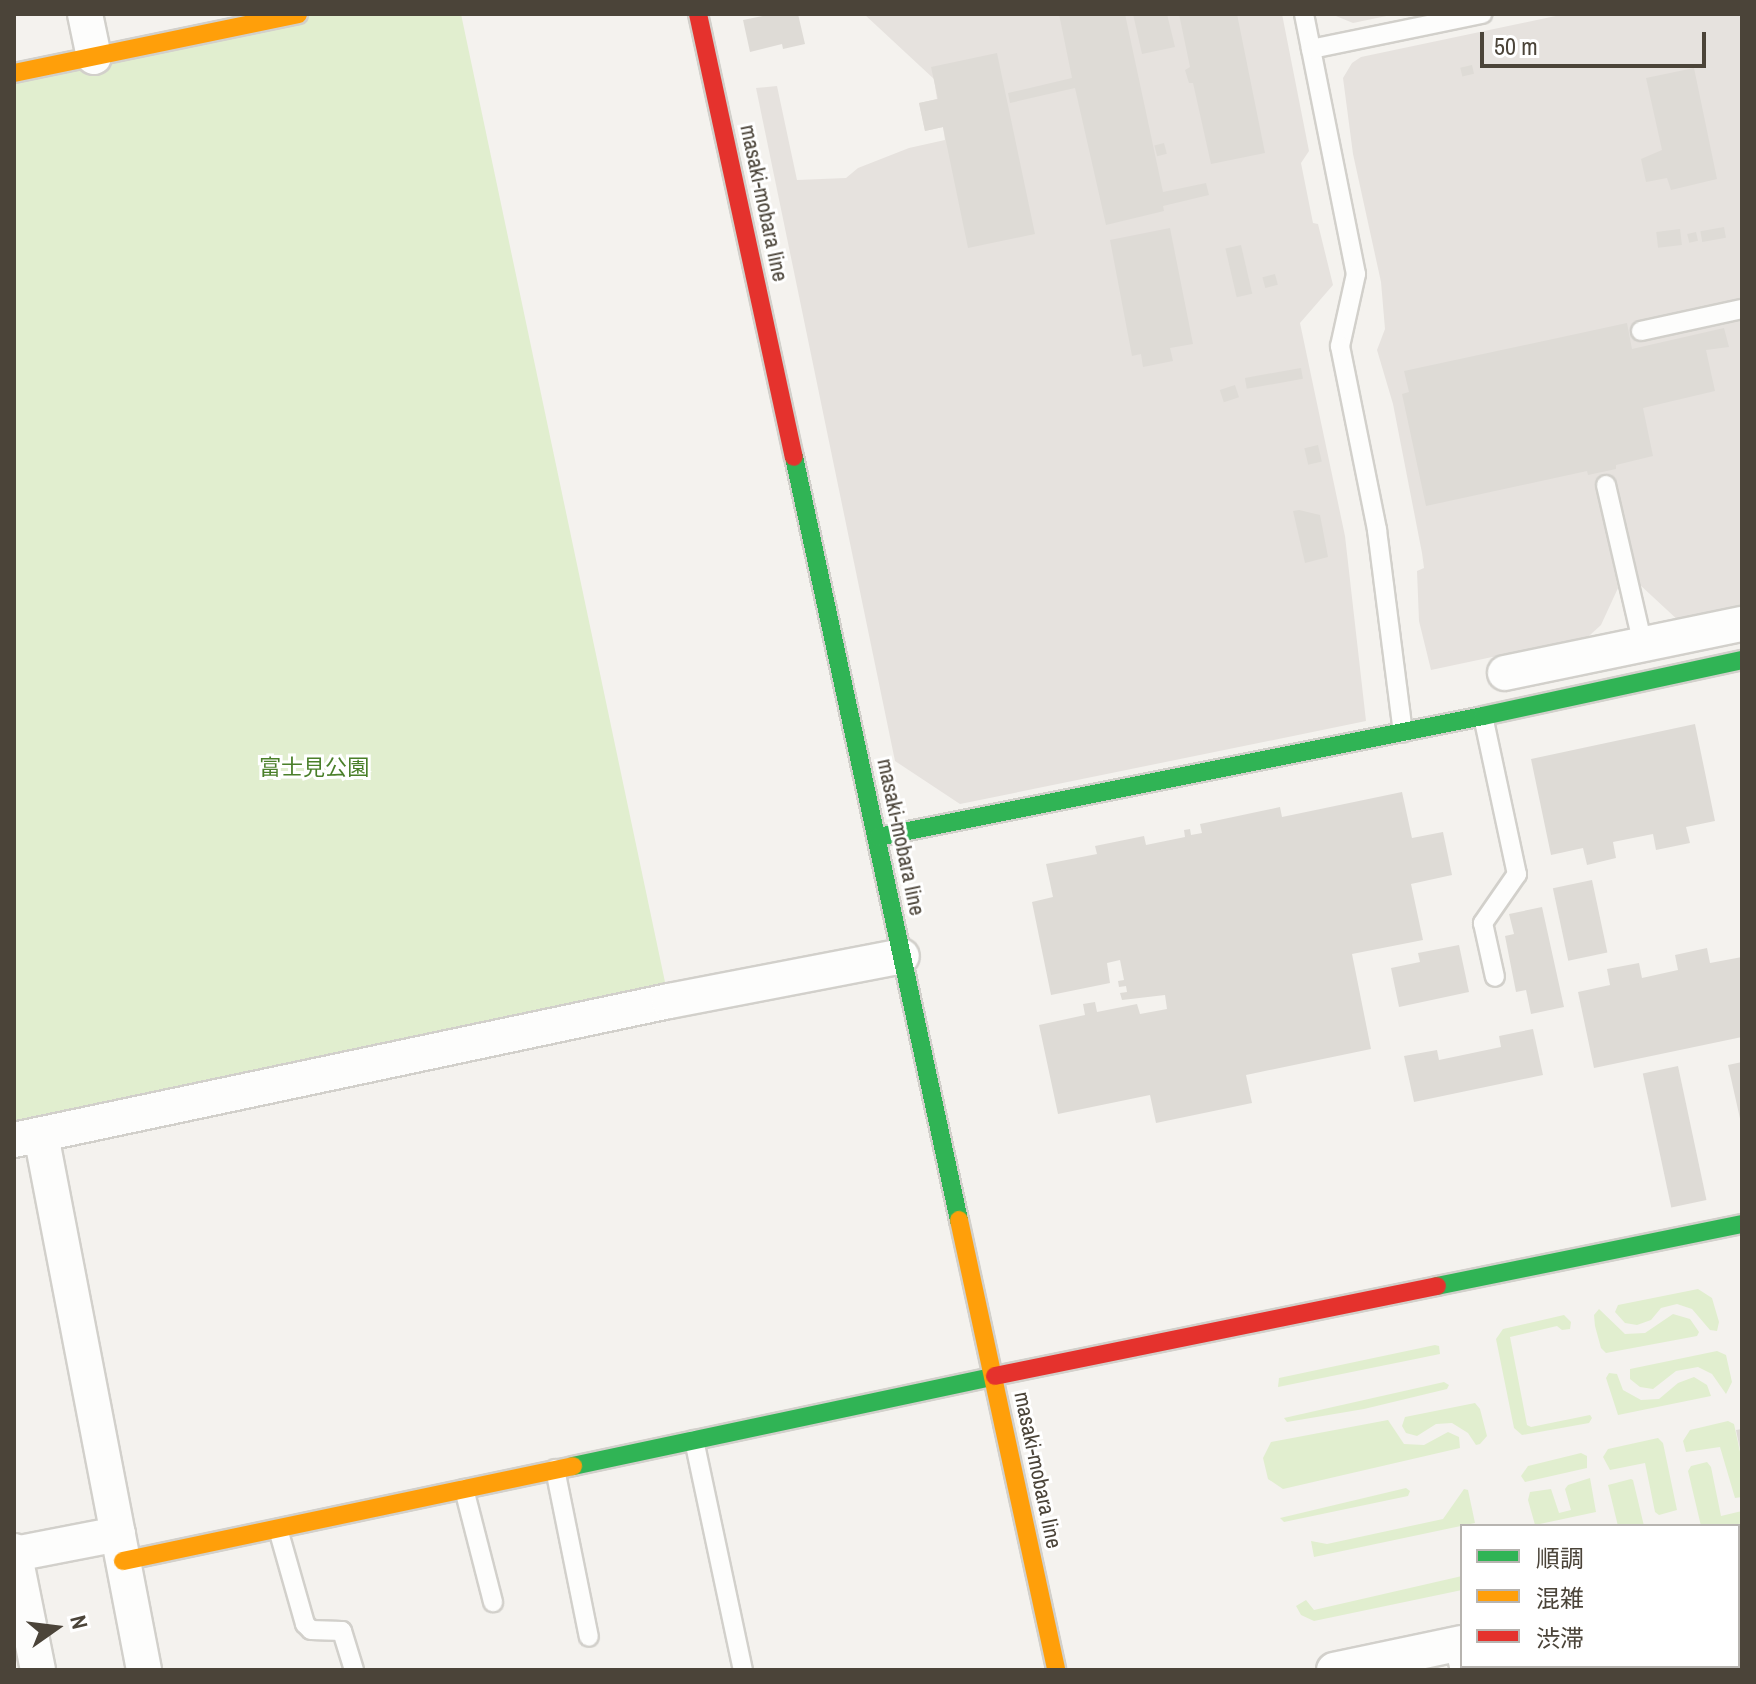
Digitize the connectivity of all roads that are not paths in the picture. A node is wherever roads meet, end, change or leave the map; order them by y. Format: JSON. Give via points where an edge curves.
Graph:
{"nodes":[{"id":1,"x":85,"y":14,"type":"edge"},
{"id":2,"x":298,"y":14,"type":"edge"},
{"id":3,"x":698,"y":14,"type":"edge"},
{"id":4,"x":1304,"y":14,"type":"edge"},
{"id":5,"x":1482,"y":14,"type":"edge"},
{"id":6,"x":1311,"y":49,"type":"junction"},
{"id":7,"x":94,"y":57,"type":"junction"},
{"id":8,"x":14,"y":73,"type":"edge"},
{"id":9,"x":1742,"y":309,"type":"edge"},
{"id":10,"x":1641,"y":331,"type":"dead end"},
{"id":11,"x":1606,"y":485,"type":"dead end"},
{"id":12,"x":1742,"y":624,"type":"edge"},
{"id":13,"x":1643,"y":645,"type":"junction"},
{"id":14,"x":1742,"y":660,"type":"edge"},
{"id":15,"x":1505,"y":673,"type":"dead end"},
{"id":16,"x":1483,"y":716,"type":"junction"},
{"id":17,"x":1403,"y":732,"type":"junction"},
{"id":18,"x":878,"y":837,"type":"junction"},
{"id":19,"x":902,"y":956,"type":"junction"},
{"id":20,"x":1495,"y":977,"type":"dead end"},
{"id":21,"x":28,"y":1138,"type":"edge"},
{"id":22,"x":1742,"y":1224,"type":"edge"},
{"id":23,"x":994,"y":1377,"type":"junction"},
{"id":24,"x":694,"y":1440,"type":"junction"},
{"id":25,"x":555,"y":1469,"type":"junction"},
{"id":26,"x":464,"y":1489,"type":"junction"},
{"id":27,"x":278,"y":1528,"type":"junction"},
{"id":28,"x":120,"y":1548,"type":"junction"},
{"id":29,"x":14,"y":1552,"type":"edge"},
{"id":30,"x":493,"y":1602,"type":"dead end"},
{"id":31,"x":589,"y":1637,"type":"dead end"},
{"id":32,"x":1459,"y":1653,"type":"edge"},
{"id":33,"x":38,"y":1670,"type":"edge"},
{"id":34,"x":144,"y":1670,"type":"edge"},
{"id":35,"x":354,"y":1670,"type":"edge"},
{"id":36,"x":743,"y":1670,"type":"edge"},
{"id":37,"x":1056,"y":1670,"type":"edge"},
{"id":38,"x":1334,"y":1670,"type":"edge"}],
"edges":[{"from":1,"to":7,"type":"street"},
{"from":2,"to":7,"type":"street"},
{"from":3,"to":18,"type":"street","name":"masaki-mobara line"},
{"from":4,"to":6,"type":"lane"},
{"from":5,"to":6,"type":"lane"},
{"from":6,"to":17,"type":"lane","via":[[1356,274],[1340,346],[1377,530]]},
{"from":7,"to":8,"type":"street"},
{"from":9,"to":10,"type":"lane"},
{"from":11,"to":13,"type":"lane"},
{"from":12,"to":13,"type":"street"},
{"from":13,"to":15,"type":"street"},
{"from":14,"to":16,"type":"street"},
{"from":16,"to":17,"type":"street"},
{"from":16,"to":20,"type":"lane","via":[[1517,874],[1483,923]]},
{"from":17,"to":18,"type":"street"},
{"from":18,"to":19,"type":"street","name":"masaki-mobara line"},
{"from":19,"to":21,"type":"street"},
{"from":19,"to":23,"type":"street","name":"masaki-mobara line"},
{"from":21,"to":28,"type":"street"},
{"from":22,"to":23,"type":"street"},
{"from":23,"to":24,"type":"street"},
{"from":23,"to":37,"type":"street","name":"masaki-mobara line"},
{"from":24,"to":25,"type":"street"},
{"from":24,"to":36,"type":"lane"},
{"from":25,"to":26,"type":"street"},
{"from":25,"to":31,"type":"lane"},
{"from":26,"to":27,"type":"street"},
{"from":26,"to":30,"type":"lane"},
{"from":27,"to":28,"type":"street"},
{"from":27,"to":35,"type":"lane","via":[[305,1624],[311,1630],[342,1631]]},
{"from":28,"to":29,"type":"street"},
{"from":28,"to":34,"type":"street"},
{"from":29,"to":33,"type":"street"},
{"from":32,"to":38,"type":"street"}]}
